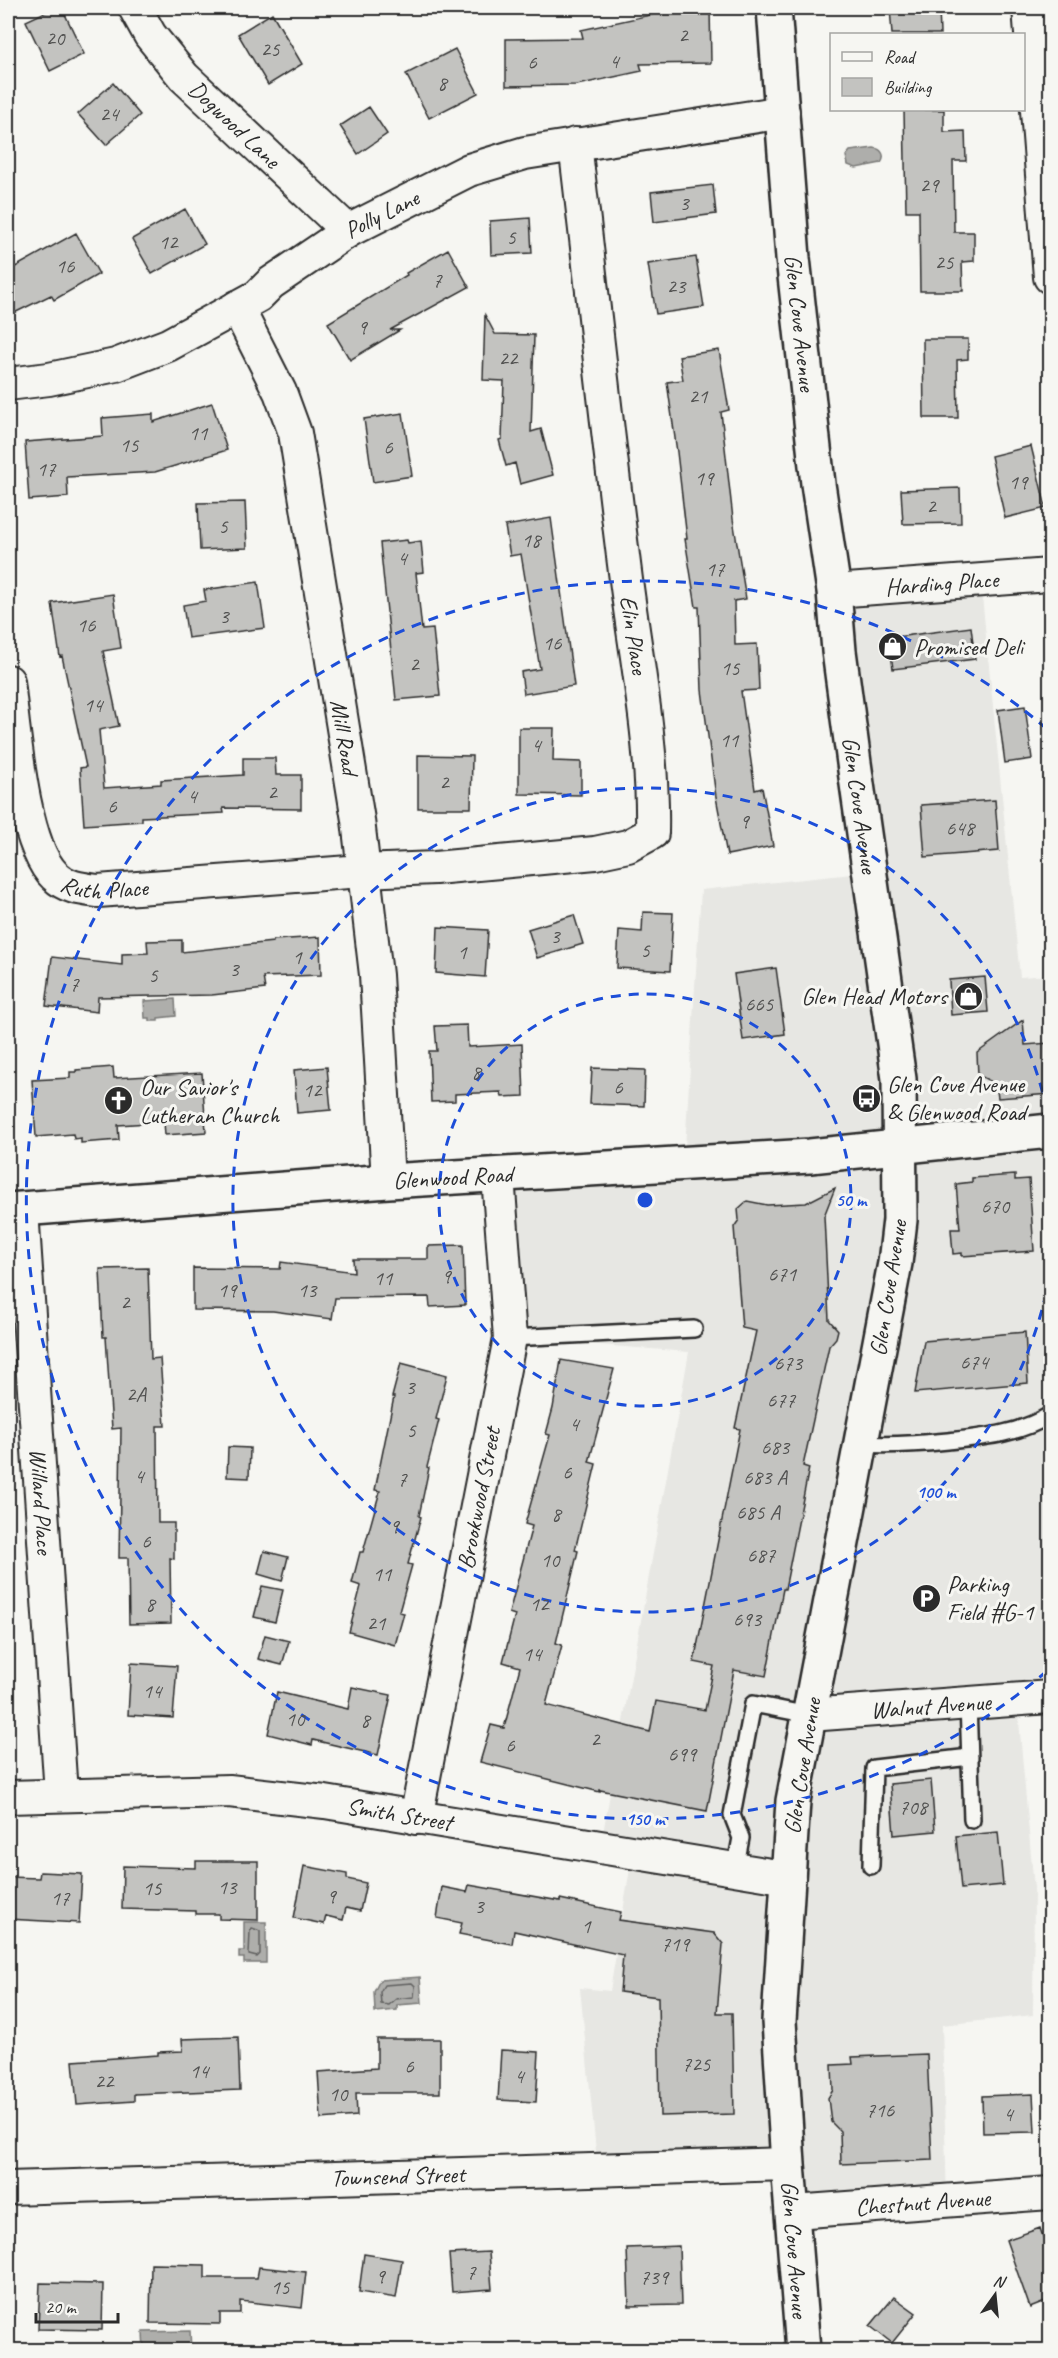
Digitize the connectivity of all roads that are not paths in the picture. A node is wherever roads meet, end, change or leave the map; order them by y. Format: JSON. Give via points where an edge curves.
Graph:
{"nodes":[{"id":1,"x":135,"y":8,"type":"edge"},
{"id":2,"x":774,"y":8,"type":"edge"},
{"id":3,"x":1029,"y":8,"type":"edge"},
{"id":4,"x":783,"y":112,"type":"junction"},
{"id":5,"x":575,"y":144,"type":"junction"},
{"id":6,"x":1047,"y":202,"type":"edge"},
{"id":7,"x":348,"y":231,"type":"junction"},
{"id":8,"x":1050,"y":277,"type":"edge"},
{"id":9,"x":237,"y":307,"type":"junction"},
{"id":10,"x":8,"y":384,"type":"edge"},
{"id":11,"x":1050,"y":575,"type":"edge"},
{"id":12,"x":834,"y":591,"type":"junction"},
{"id":13,"x":8,"y":681,"type":"edge"},
{"id":14,"x":362,"y":871,"type":"junction"},
{"id":15,"x":1050,"y":1131,"type":"edge"},
{"id":16,"x":898,"y":1146,"type":"junction"},
{"id":17,"x":498,"y":1176,"type":"junction"},
{"id":18,"x":388,"y":1181,"type":"junction"},
{"id":19,"x":15,"y":1210,"type":"edge"},
{"id":20,"x":694,"y":1329,"type":"dead end"},
{"id":21,"x":510,"y":1338,"type":"junction"},
{"id":22,"x":1050,"y":1415,"type":"edge"},
{"id":23,"x":861,"y":1444,"type":"junction"},
{"id":24,"x":1050,"y":1697,"type":"edge"},
{"id":25,"x":968,"y":1704,"type":"junction"},
{"id":26,"x":809,"y":1715,"type":"junction"},
{"id":27,"x":970,"y":1757,"type":"junction"},
{"id":28,"x":61,"y":1794,"type":"junction"},
{"id":29,"x":8,"y":1797,"type":"edge"},
{"id":30,"x":416,"y":1818,"type":"junction"},
{"id":31,"x":972,"y":1820,"type":"dead end"},
{"id":32,"x":871,"y":1866,"type":"dead end"},
{"id":33,"x":735,"y":1870,"type":"junction"},
{"id":34,"x":789,"y":1878,"type":"junction"},
{"id":35,"x":788,"y":2164,"type":"junction"},
{"id":36,"x":8,"y":2188,"type":"edge"},
{"id":37,"x":1050,"y":2193,"type":"edge"},
{"id":38,"x":794,"y":2212,"type":"junction"},
{"id":39,"x":803,"y":2350,"type":"edge"}],
"edges":[{"from":1,"to":7,"type":"street","name":"Dogwood Lane","via":[[150,35],[184,76]]},
{"from":2,"to":4,"type":"main road","name":"Glen Cove Avenue"},
{"from":3,"to":6,"type":"street"},
{"from":4,"to":5,"type":"street","name":"Polly Lane"},
{"from":4,"to":12,"type":"main road","name":"Glen Cove Avenue","via":[[795,270]]},
{"from":5,"to":7,"type":"street","name":"Polly Lane","via":[[525,153],[469,170]]},
{"from":5,"to":14,"type":"street","name":"Elin Place","via":[[625,575],[646,710],[653,788],[652,834],[628,846],[595,853]]},
{"from":6,"to":8,"type":"street"},
{"from":7,"to":9,"type":"street","name":"Polly Lane","via":[[271,283],[258,297]]},
{"from":9,"to":10,"type":"street","name":"Polly Lane","via":[[168,345],[116,365]]},
{"from":9,"to":14,"type":"street","name":"Mill Road","via":[[280,392],[295,432],[358,820]]},
{"from":11,"to":12,"type":"street","name":"Harding Place"},
{"from":12,"to":16,"type":"main road","name":"Glen Cove Avenue","via":[[899,1079]]},
{"from":13,"to":14,"type":"street","name":"Ruth Place","via":[[33,841],[45,866],[74,888],[98,891]]},
{"from":14,"to":18,"type":"street","name":"Mill Road","via":[[375,975]]},
{"from":15,"to":16,"type":"main road","name":"Glenwood Road"},
{"from":16,"to":17,"type":"main road","name":"Glenwood Road","via":[[810,1156]]},
{"from":16,"to":23,"type":"main road","name":"Glen Cove Avenue","via":[[900,1220],[895,1263]]},
{"from":17,"to":18,"type":"main road","name":"Glenwood Road"},
{"from":17,"to":21,"type":"street","name":"Brookwood Street"},
{"from":18,"to":19,"type":"main road","name":"Glenwood Road"},
{"from":19,"to":28,"type":"street","name":"Willard Place"},
{"from":20,"to":21,"type":"lane"},
{"from":21,"to":30,"type":"street","name":"Brookwood Street"},
{"from":22,"to":23,"type":"lane","via":[[997,1436],[895,1446]]},
{"from":23,"to":26,"type":"main road","name":"Glen Cove Avenue"},
{"from":24,"to":25,"type":"street","name":"Walnut Avenue"},
{"from":25,"to":26,"type":"street","name":"Walnut Avenue"},
{"from":25,"to":27,"type":"lane"},
{"from":26,"to":33,"type":"lane","via":[[753,1704],[732,1815],[741,1838]]},
{"from":26,"to":34,"type":"main road","name":"Glen Cove Avenue","via":[[793,1801]]},
{"from":27,"to":31,"type":"lane"},
{"from":27,"to":32,"type":"lane","via":[[874,1768]]},
{"from":28,"to":29,"type":"street","name":"Smith Street"},
{"from":28,"to":30,"type":"street","name":"Smith Street","via":[[229,1791]]},
{"from":30,"to":33,"type":"street","name":"Smith Street"},
{"from":33,"to":34,"type":"street","name":"Smith Street"},
{"from":34,"to":35,"type":"main road","name":"Glen Cove Avenue","via":[[779,2021]]},
{"from":35,"to":36,"type":"street","name":"Townsend Street"},
{"from":35,"to":38,"type":"main road","name":"Glen Cove Avenue"},
{"from":37,"to":38,"type":"street","name":"Chestnut Avenue"},
{"from":38,"to":39,"type":"main road","name":"Glen Cove Avenue"}]}
